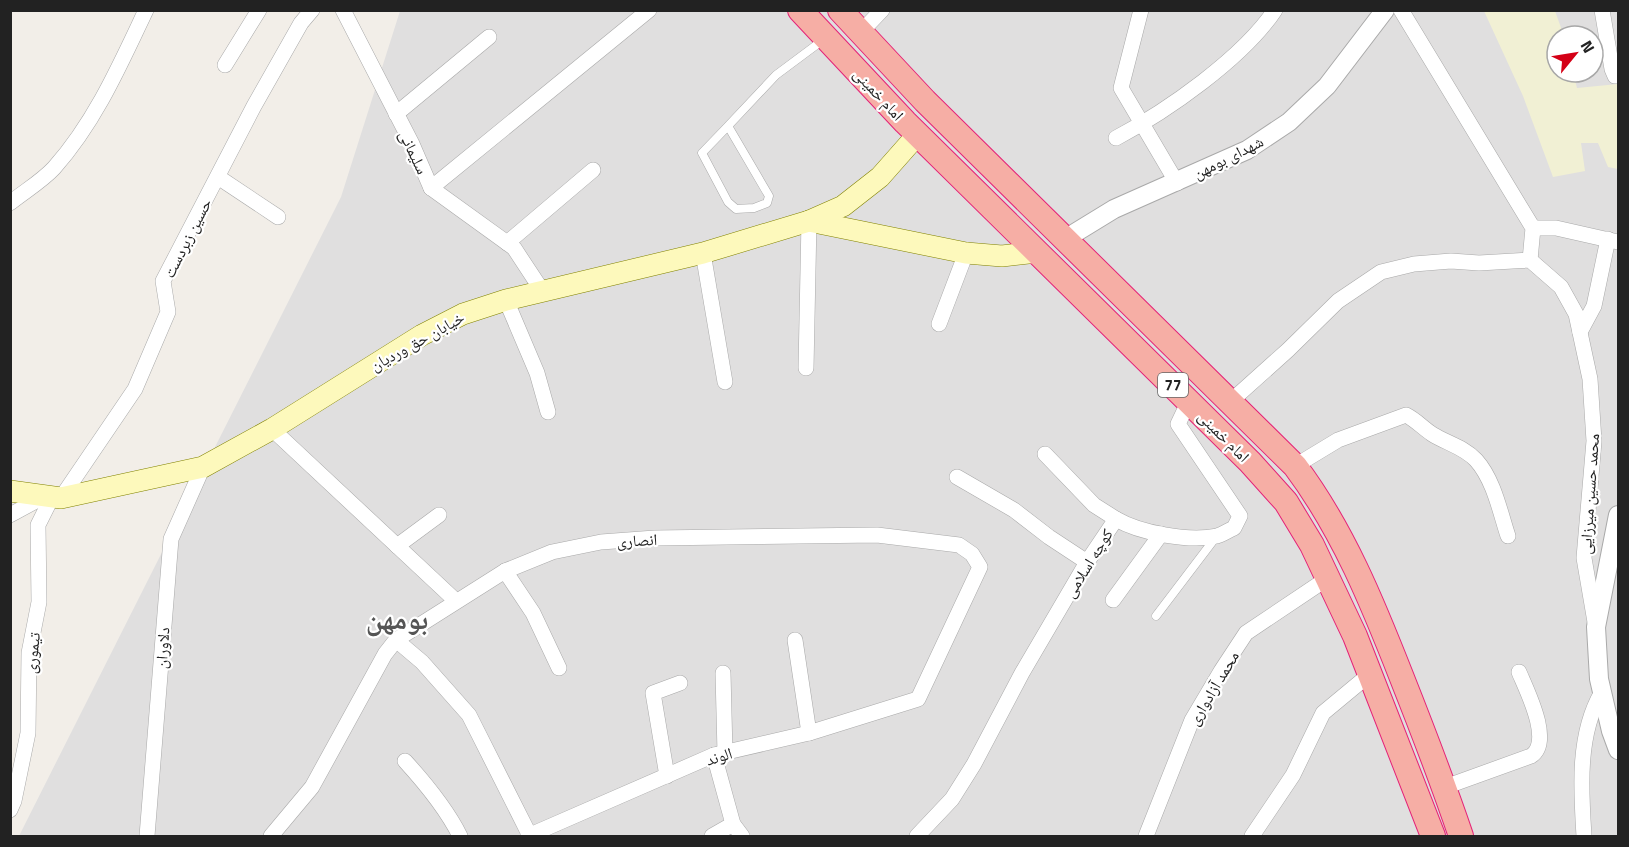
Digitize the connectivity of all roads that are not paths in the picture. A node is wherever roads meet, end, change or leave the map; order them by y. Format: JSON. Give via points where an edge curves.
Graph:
{"nodes":[{"id":1,"x":146,"y":10,"type":"edge"},
{"id":2,"x":259,"y":10,"type":"edge"},
{"id":3,"x":312,"y":10,"type":"edge"},
{"id":4,"x":649,"y":10,"type":"edge"},
{"id":5,"x":800,"y":10,"type":"edge"},
{"id":6,"x":840,"y":10,"type":"edge"},
{"id":7,"x":882,"y":10,"type":"edge"},
{"id":8,"x":1141,"y":10,"type":"edge"},
{"id":9,"x":1275,"y":10,"type":"edge"},
{"id":10,"x":1401,"y":10,"type":"edge"},
{"id":11,"x":1602,"y":11,"type":"edge"},
{"id":12,"x":347,"y":12,"type":"edge"},
{"id":13,"x":1618,"y":13,"type":"edge"},
{"id":14,"x":1378,"y":14,"type":"edge"},
{"id":15,"x":860,"y":33,"type":"junction"},
{"id":16,"x":489,"y":37,"type":"dead end"},
{"id":17,"x":826,"y":38,"type":"junction"},
{"id":18,"x":225,"y":66,"type":"dead end"},
{"id":19,"x":1618,"y":76,"type":"edge"},
{"id":20,"x":396,"y":114,"type":"junction"},
{"id":21,"x":1142,"y":124,"type":"junction"},
{"id":22,"x":728,"y":126,"type":"junction"},
{"id":23,"x":918,"y":134,"type":"junction"},
{"id":24,"x":1116,"y":138,"type":"dead end"},
{"id":25,"x":593,"y":170,"type":"dead end"},
{"id":26,"x":218,"y":177,"type":"junction"},
{"id":27,"x":1177,"y":183,"type":"junction"},
{"id":28,"x":431,"y":188,"type":"junction"},
{"id":29,"x":10,"y":202,"type":"edge"},
{"id":30,"x":278,"y":217,"type":"dead end"},
{"id":31,"x":809,"y":221,"type":"junction"},
{"id":32,"x":1533,"y":228,"type":"junction"},
{"id":33,"x":1065,"y":239,"type":"junction"},
{"id":34,"x":1613,"y":241,"type":"edge"},
{"id":35,"x":507,"y":243,"type":"junction"},
{"id":36,"x":1037,"y":252,"type":"junction"},
{"id":37,"x":703,"y":253,"type":"junction"},
{"id":38,"x":966,"y":253,"type":"junction"},
{"id":39,"x":1530,"y":260,"type":"junction"},
{"id":40,"x":543,"y":292,"type":"junction"},
{"id":41,"x":506,"y":300,"type":"junction"},
{"id":42,"x":939,"y":324,"type":"dead end"},
{"id":43,"x":1580,"y":332,"type":"junction"},
{"id":44,"x":806,"y":368,"type":"dead end"},
{"id":45,"x":725,"y":382,"type":"dead end"},
{"id":46,"x":1189,"y":401,"type":"junction"},
{"id":47,"x":1230,"y":402,"type":"junction"},
{"id":48,"x":548,"y":412,"type":"dead end"},
{"id":49,"x":272,"y":429,"type":"junction"},
{"id":50,"x":1045,"y":454,"type":"dead end"},
{"id":51,"x":203,"y":466,"type":"junction"},
{"id":52,"x":1295,"y":466,"type":"junction"},
{"id":53,"x":957,"y":477,"type":"dead end"},
{"id":54,"x":10,"y":491,"type":"edge"},
{"id":55,"x":53,"y":497,"type":"junction"},
{"id":56,"x":10,"y":515,"type":"edge"},
{"id":57,"x":439,"y":515,"type":"dead end"},
{"id":58,"x":1618,"y":515,"type":"edge"},
{"id":59,"x":1116,"y":519,"type":"junction"},
{"id":60,"x":1161,"y":534,"type":"junction"},
{"id":61,"x":1217,"y":536,"type":"junction"},
{"id":62,"x":1508,"y":536,"type":"dead end"},
{"id":63,"x":397,"y":546,"type":"junction"},
{"id":64,"x":1087,"y":562,"type":"junction"},
{"id":65,"x":505,"y":571,"type":"junction"},
{"id":66,"x":1328,"y":579,"type":"junction"},
{"id":67,"x":1113,"y":600,"type":"dead end"},
{"id":68,"x":456,"y":601,"type":"junction"},
{"id":69,"x":1156,"y":616,"type":"dead end"},
{"id":70,"x":1596,"y":627,"type":"junction"},
{"id":71,"x":396,"y":640,"type":"junction"},
{"id":72,"x":795,"y":640,"type":"dead end"},
{"id":73,"x":559,"y":668,"type":"dead end"},
{"id":74,"x":1519,"y":672,"type":"dead end"},
{"id":75,"x":723,"y":673,"type":"dead end"},
{"id":76,"x":1370,"y":674,"type":"junction"},
{"id":77,"x":680,"y":683,"type":"dead end"},
{"id":78,"x":1600,"y":686,"type":"junction"},
{"id":79,"x":918,"y":699,"type":"joint"},
{"id":80,"x":809,"y":733,"type":"junction"},
{"id":81,"x":1618,"y":750,"type":"edge"},
{"id":82,"x":719,"y":754,"type":"junction"},
{"id":83,"x":405,"y":760,"type":"dead end"},
{"id":84,"x":667,"y":776,"type":"junction"},
{"id":85,"x":1445,"y":787,"type":"junction"},
{"id":86,"x":10,"y":810,"type":"edge"},
{"id":87,"x":738,"y":830,"type":"edge"},
{"id":88,"x":529,"y":836,"type":"edge"},
{"id":89,"x":147,"y":837,"type":"edge"},
{"id":90,"x":271,"y":837,"type":"edge"},
{"id":91,"x":460,"y":837,"type":"edge"},
{"id":92,"x":712,"y":837,"type":"edge"},
{"id":93,"x":917,"y":837,"type":"edge"},
{"id":94,"x":1146,"y":837,"type":"edge"},
{"id":95,"x":1252,"y":837,"type":"edge"},
{"id":96,"x":1433,"y":837,"type":"edge"},
{"id":97,"x":1461,"y":837,"type":"edge"},
{"id":98,"x":1584,"y":837,"type":"edge"}],
"edges":[{"from":1,"to":29,"type":"street","via":[[88,122],[53,169]]},
{"from":2,"to":18,"type":"street"},
{"from":3,"to":26,"type":"street","name":"حسین زبردست","via":[[254,106]]},
{"from":4,"to":28,"type":"street"},
{"from":5,"to":17,"type":"highway","name":"امام خمینی","number":"77"},
{"from":6,"to":15,"type":"highway","name":"امام خمینی","number":"77"},
{"from":7,"to":15,"type":"street"},
{"from":8,"to":21,"type":"street","via":[[1121,88]]},
{"from":9,"to":21,"type":"street","via":[[1244,47]]},
{"from":10,"to":32,"type":"street"},
{"from":11,"to":13,"type":"street"},
{"from":11,"to":19,"type":"street","via":[[1611,69]]},
{"from":12,"to":20,"type":"street","name":"سلیمانی"},
{"from":14,"to":27,"type":"street","name":"شهدای بومهن","via":[[1327,86],[1289,122],[1247,150]]},
{"from":15,"to":33,"type":"highway","name":"امام خمینی","number":"77"},
{"from":16,"to":20,"type":"street"},
{"from":17,"to":22,"type":"lane","via":[[776,75]]},
{"from":17,"to":23,"type":"highway","name":"امام خمینی","number":"77"},
{"from":20,"to":28,"type":"street","name":"سلیمانی"},
{"from":21,"to":24,"type":"street"},
{"from":21,"to":27,"type":"street"},
{"from":22,"to":22,"type":"lane","via":[[702,153],[728,202],[736,209],[767,203],[769,196]]},
{"from":23,"to":31,"type":"main road","name":"خیابان حق وردیان","via":[[880,177],[843,206]]},
{"from":23,"to":36,"type":"highway","name":"امام خمینی","number":"77"},
{"from":25,"to":35,"type":"street"},
{"from":26,"to":30,"type":"street"},
{"from":26,"to":55,"type":"street","name":"حسین زبردست","via":[[163,281],[168,312],[135,389]]},
{"from":27,"to":33,"type":"street","name":"شهدای بومهن","via":[[1114,209]]},
{"from":28,"to":35,"type":"street","name":"سلیمانی"},
{"from":31,"to":37,"type":"main road","name":"خیابان حق وردیان"},
{"from":31,"to":38,"type":"main road"},
{"from":31,"to":44,"type":"street"},
{"from":32,"to":34,"type":"street","via":[[1556,228]]},
{"from":32,"to":39,"type":"street"},
{"from":33,"to":47,"type":"highway","name":"امام خمینی","number":"77"},
{"from":34,"to":43,"type":"street","via":[[1594,306]]},
{"from":35,"to":40,"type":"street","name":"سلیمانی"},
{"from":36,"to":38,"type":"main road","via":[[1002,256]]},
{"from":36,"to":46,"type":"highway","name":"امام خمینی","number":"77"},
{"from":37,"to":40,"type":"main road","name":"خیابان حق وردیان"},
{"from":37,"to":45,"type":"street"},
{"from":38,"to":42,"type":"street"},
{"from":39,"to":43,"type":"street","name":"محمد حسین میرزایی","via":[[1561,287],[1576,314]]},
{"from":39,"to":47,"type":"street","via":[[1451,261],[1381,272],[1338,300]]},
{"from":40,"to":41,"type":"main road","name":"خیابان حق وردیان"},
{"from":41,"to":48,"type":"street","via":[[537,373]]},
{"from":41,"to":49,"type":"main road","name":"خیابان حق وردیان","via":[[463,314],[422,335]]},
{"from":43,"to":70,"type":"street","name":"محمد حسین میرزایی","via":[[1590,379],[1594,441],[1584,558]]},
{"from":46,"to":61,"type":"street","via":[[1178,424],[1240,516],[1234,528]]},
{"from":46,"to":66,"type":"highway","name":"امام خمینی","number":"77","via":[[1286,502]]},
{"from":47,"to":52,"type":"highway","name":"امام خمینی","number":"77"},
{"from":49,"to":51,"type":"main road","name":"خیابان حق وردیان"},
{"from":49,"to":63,"type":"street"},
{"from":50,"to":59,"type":"street","via":[[1094,505]]},
{"from":51,"to":55,"type":"main road","name":"خیابان حق وردیان"},
{"from":51,"to":89,"type":"street","name":"دلاوران","via":[[171,539]]},
{"from":52,"to":62,"type":"street","via":[[1338,440],[1406,415],[1475,459],[1488,477]]},
{"from":52,"to":85,"type":"highway","name":"امام خمینی","number":"77","via":[[1337,531],[1364,587]]},
{"from":53,"to":64,"type":"street","via":[[1014,510]]},
{"from":54,"to":55,"type":"main road","name":"خیابان حق وردیان"},
{"from":55,"to":56,"type":"street"},
{"from":55,"to":86,"type":"street","name":"تیموری","via":[[38,525],[39,602],[29,653],[28,733]]},
{"from":57,"to":63,"type":"street"},
{"from":58,"to":70,"type":"street"},
{"from":59,"to":60,"type":"street","name":"کوچه اسلامی","via":[[1130,527]]},
{"from":59,"to":64,"type":"street","name":"کوچه اسلامی"},
{"from":60,"to":61,"type":"street","name":"کوچه اسلامی"},
{"from":60,"to":67,"type":"street"},
{"from":61,"to":69,"type":"lane"},
{"from":63,"to":68,"type":"street"},
{"from":64,"to":93,"type":"street","name":"کوچه اسلامی","via":[[1022,673],[975,764],[952,799]]},
{"from":65,"to":68,"type":"street","name":"انصاری"},
{"from":65,"to":73,"type":"street","via":[[533,614]]},
{"from":65,"to":79,"type":"street","name":"انصاری","via":[[552,552],[601,542],[645,539],[877,535],[959,545],[972,554],[980,567]]},
{"from":66,"to":76,"type":"highway","name":"امام خمینی","number":"77"},
{"from":66,"to":94,"type":"street","name":"محمد آزادواری","via":[[1246,633],[1192,720]]},
{"from":68,"to":71,"type":"street","name":"انصاری"},
{"from":70,"to":78,"type":"street"},
{"from":71,"to":88,"type":"street","via":[[422,662],[469,715]]},
{"from":71,"to":90,"type":"street","name":"انصاری","via":[[312,787]]},
{"from":72,"to":80,"type":"street"},
{"from":74,"to":85,"type":"street","via":[[1536,713],[1540,743],[1537,752]]},
{"from":75,"to":82,"type":"street"},
{"from":76,"to":95,"type":"street","via":[[1323,713],[1293,775]]},
{"from":76,"to":96,"type":"highway","name":"امام خمینی","number":"77"},
{"from":77,"to":84,"type":"street","via":[[653,693]]},
{"from":78,"to":81,"type":"street"},
{"from":78,"to":98,"type":"street","via":[[1583,754]]},
{"from":79,"to":80,"type":"street","name":"الوند"},
{"from":80,"to":82,"type":"street","name":"الوند"},
{"from":82,"to":84,"type":"street","name":"الوند"},
{"from":82,"to":87,"type":"street"},
{"from":83,"to":91,"type":"street","via":[[432,792]]},
{"from":84,"to":88,"type":"street","name":"الوند"},
{"from":85,"to":97,"type":"highway","name":"امام خمینی","number":"77"},
{"from":87,"to":92,"type":"street"}]}
